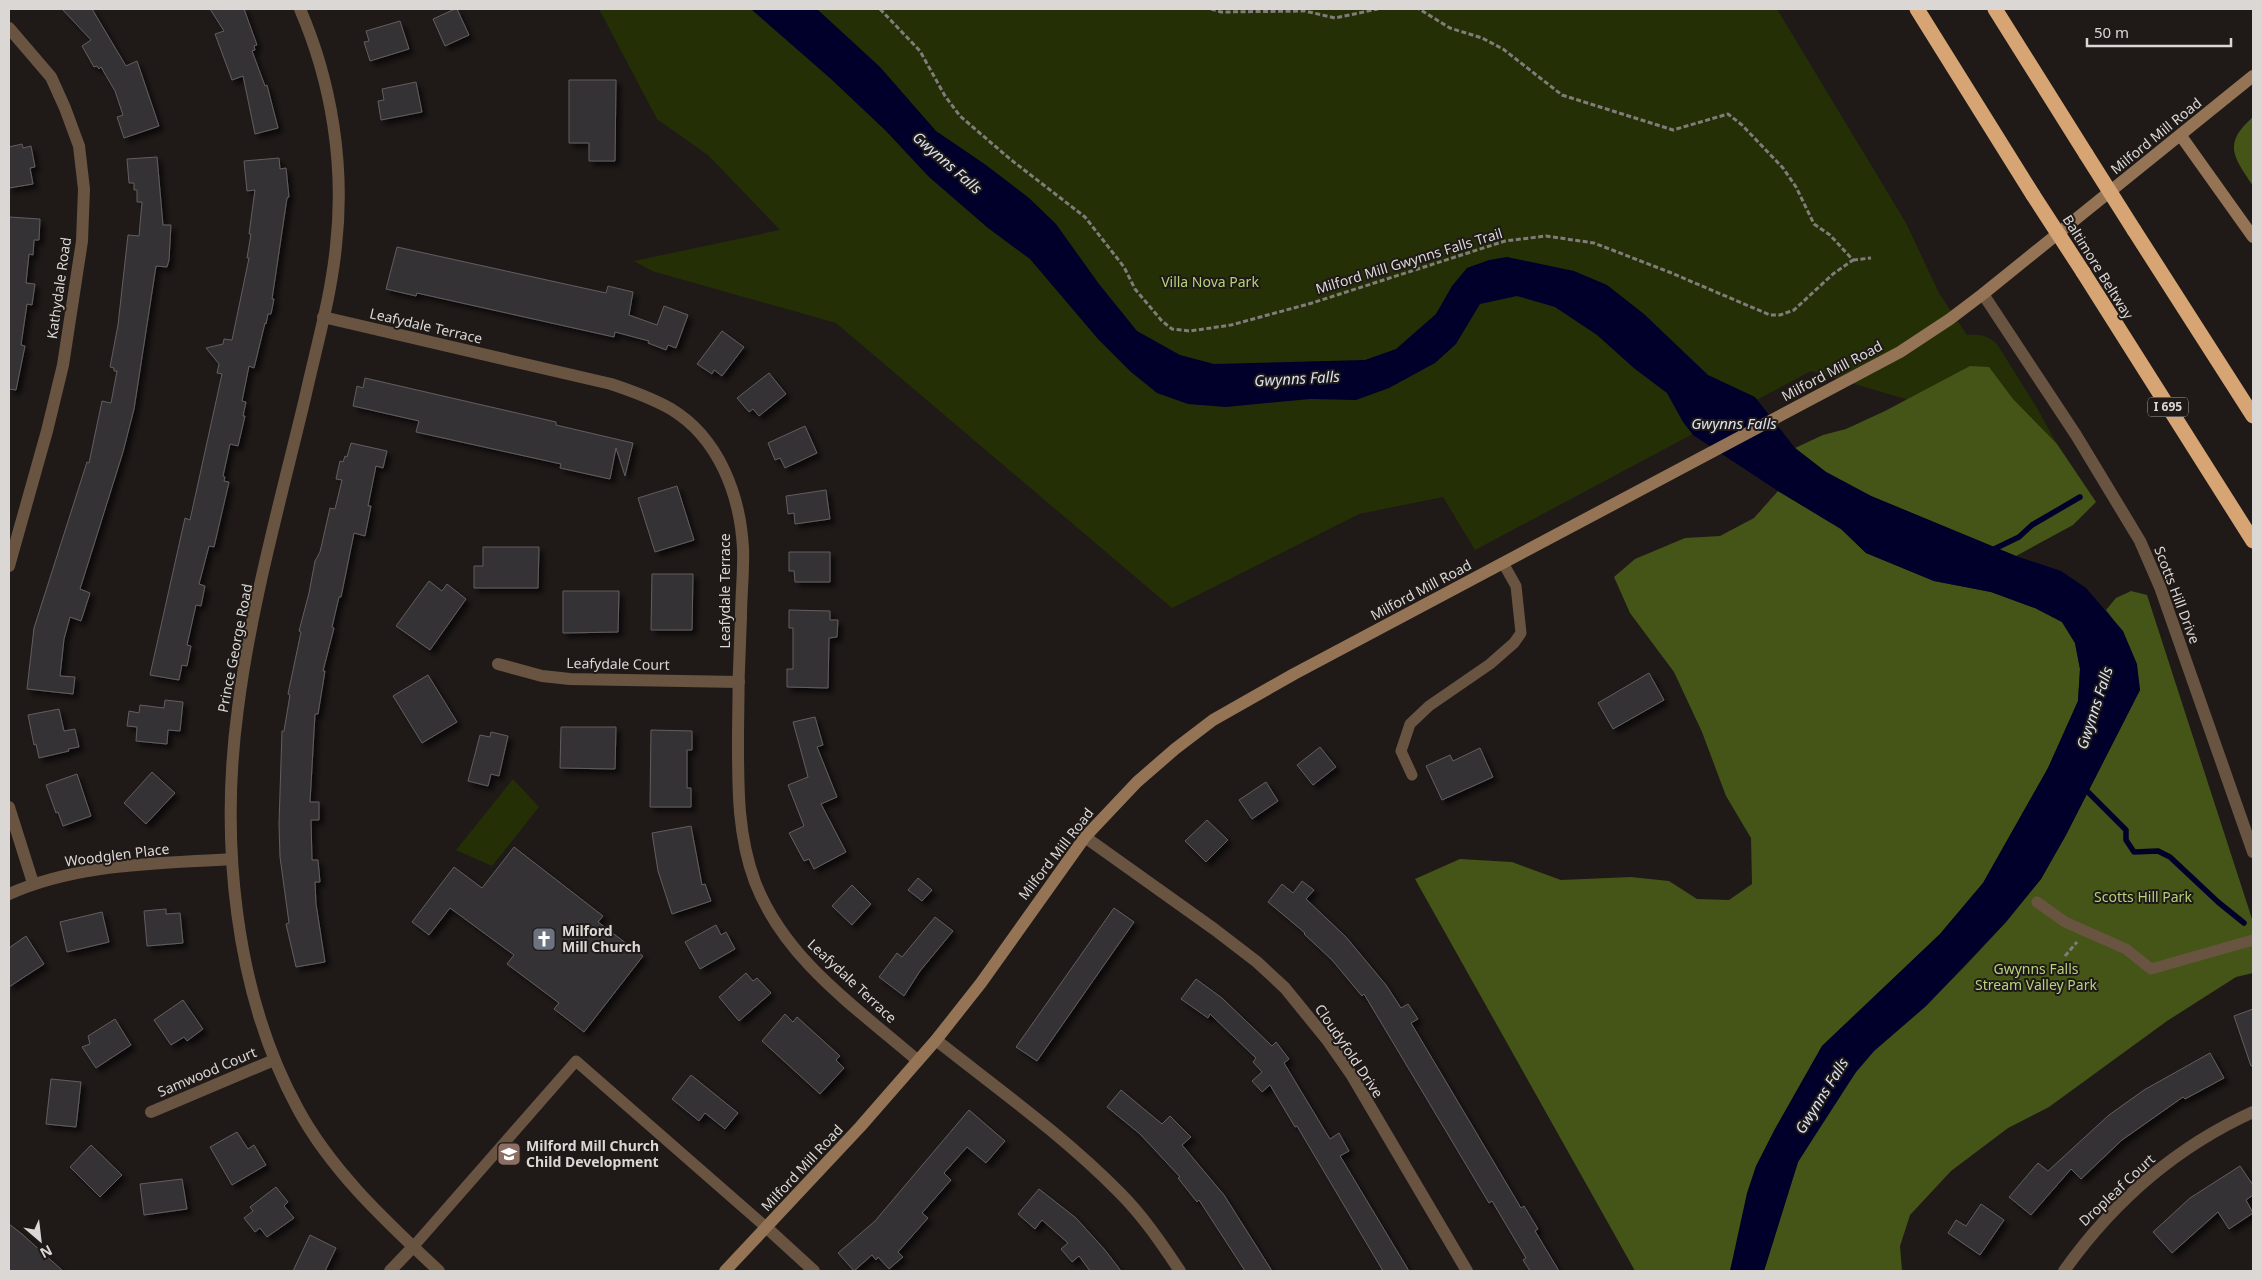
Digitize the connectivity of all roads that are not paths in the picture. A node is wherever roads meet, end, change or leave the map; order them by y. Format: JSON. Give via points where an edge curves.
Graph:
{"nodes":[{"id":1,"x":300,"y":9,"type":"edge"},
{"id":2,"x":1917,"y":9,"type":"edge"},
{"id":3,"x":1995,"y":9,"type":"edge"},
{"id":4,"x":9,"y":28,"type":"edge"},
{"id":5,"x":2253,"y":76,"type":"edge"},
{"id":6,"x":2181,"y":136,"type":"junction"},
{"id":7,"x":2253,"y":237,"type":"edge"},
{"id":8,"x":1983,"y":294,"type":"junction"},
{"id":9,"x":323,"y":317,"type":"junction"},
{"id":10,"x":2253,"y":416,"type":"edge"},
{"id":11,"x":2253,"y":541,"type":"edge"},
{"id":12,"x":1503,"y":563,"type":"junction"},
{"id":13,"x":9,"y":566,"type":"edge"},
{"id":14,"x":498,"y":664,"type":"dead end"},
{"id":15,"x":738,"y":682,"type":"junction"},
{"id":16,"x":1412,"y":775,"type":"dead end"},
{"id":17,"x":9,"y":807,"type":"edge"},
{"id":18,"x":1085,"y":837,"type":"junction"},
{"id":19,"x":2253,"y":852,"type":"edge"},
{"id":20,"x":232,"y":859,"type":"junction"},
{"id":21,"x":33,"y":883,"type":"junction"},
{"id":22,"x":9,"y":894,"type":"edge"},
{"id":23,"x":2037,"y":902,"type":"dead end"},
{"id":24,"x":2253,"y":940,"type":"edge"},
{"id":25,"x":936,"y":1040,"type":"junction"},
{"id":26,"x":274,"y":1060,"type":"junction"},
{"id":27,"x":917,"y":1060,"type":"junction"},
{"id":28,"x":151,"y":1112,"type":"dead end"},
{"id":29,"x":2253,"y":1112,"type":"edge"},
{"id":30,"x":767,"y":1228,"type":"junction"},
{"id":31,"x":413,"y":1247,"type":"junction"},
{"id":32,"x":390,"y":1271,"type":"edge"},
{"id":33,"x":440,"y":1271,"type":"edge"},
{"id":34,"x":726,"y":1271,"type":"edge"},
{"id":35,"x":814,"y":1271,"type":"edge"},
{"id":36,"x":1180,"y":1271,"type":"edge"},
{"id":37,"x":1467,"y":1271,"type":"edge"},
{"id":38,"x":2064,"y":1271,"type":"edge"}],
"edges":[{"from":1,"to":9,"type":"street","name":"Prince George Road","via":[[327,87],[337,148],[339,202],[336,248]]},
{"from":2,"to":11,"type":"highway","name":"Baltimore Beltway","number":"I 695","bridge":true},
{"from":3,"to":10,"type":"highway","bridge":true},
{"from":4,"to":13,"type":"street","name":"Kathydale Road","via":[[51,77],[79,146],[84,189],[82,242],[63,365],[48,431]]},
{"from":5,"to":6,"type":"main road","name":"Milford Mill Road"},
{"from":6,"to":7,"type":"main road"},
{"from":6,"to":8,"type":"main road","name":"Milford Mill Road"},
{"from":8,"to":12,"type":"main road","name":"Milford Mill Road","via":[[1900,352]]},
{"from":8,"to":19,"type":"street","name":"Scotts Hill Drive","via":[[2076,435],[2140,541],[2160,587]]},
{"from":9,"to":15,"type":"street","name":"Leafydale Terrace","via":[[611,384],[643,394],[692,426],[712,449],[728,476],[738,505],[743,548]]},
{"from":9,"to":20,"type":"street","name":"Prince George Road","via":[[247,649],[237,711],[232,781]]},
{"from":12,"to":16,"type":"lane","via":[[1516,586],[1521,633],[1490,664],[1429,706],[1410,724],[1401,751]]},
{"from":12,"to":18,"type":"main road","name":"Milford Mill Road","via":[[1214,720],[1137,782]]},
{"from":14,"to":15,"type":"street","name":"Leafydale Court","via":[[542,676],[570,679]]},
{"from":15,"to":27,"type":"street","name":"Leafydale Terrace","via":[[738,813],[755,883],[788,942],[816,973]]},
{"from":17,"to":21,"type":"street"},
{"from":18,"to":25,"type":"main road","name":"Milford Mill Road"},
{"from":18,"to":37,"type":"street","name":"Cloudyfold Drive","via":[[1221,934],[1285,988],[1350,1074]]},
{"from":20,"to":21,"type":"street","name":"Woodglen Place","via":[[121,867]]},
{"from":20,"to":26,"type":"street","name":"Prince George Road","via":[[248,974]]},
{"from":21,"to":22,"type":"street","name":"Woodglen Place"},
{"from":23,"to":24,"type":"lane","via":[[2065,922],[2126,949],[2151,969]]},
{"from":25,"to":27,"type":"main road","name":"Milford Mill Road"},
{"from":25,"to":36,"type":"street","via":[[1089,1163],[1145,1221]]},
{"from":26,"to":28,"type":"street","name":"Samwood Court"},
{"from":26,"to":31,"type":"street","name":"Prince George Road","via":[[299,1111],[327,1153],[363,1197]]},
{"from":27,"to":30,"type":"main road","name":"Milford Mill Road"},
{"from":29,"to":38,"type":"street","name":"Dropleaf Court","via":[[2190,1146],[2148,1177],[2086,1240]]},
{"from":30,"to":31,"type":"lane","via":[[576,1062]]},
{"from":30,"to":34,"type":"main road","name":"Milford Mill Road"},
{"from":30,"to":35,"type":"street"},
{"from":31,"to":32,"type":"street"},
{"from":31,"to":33,"type":"street","name":"Prince George Road"}]}
